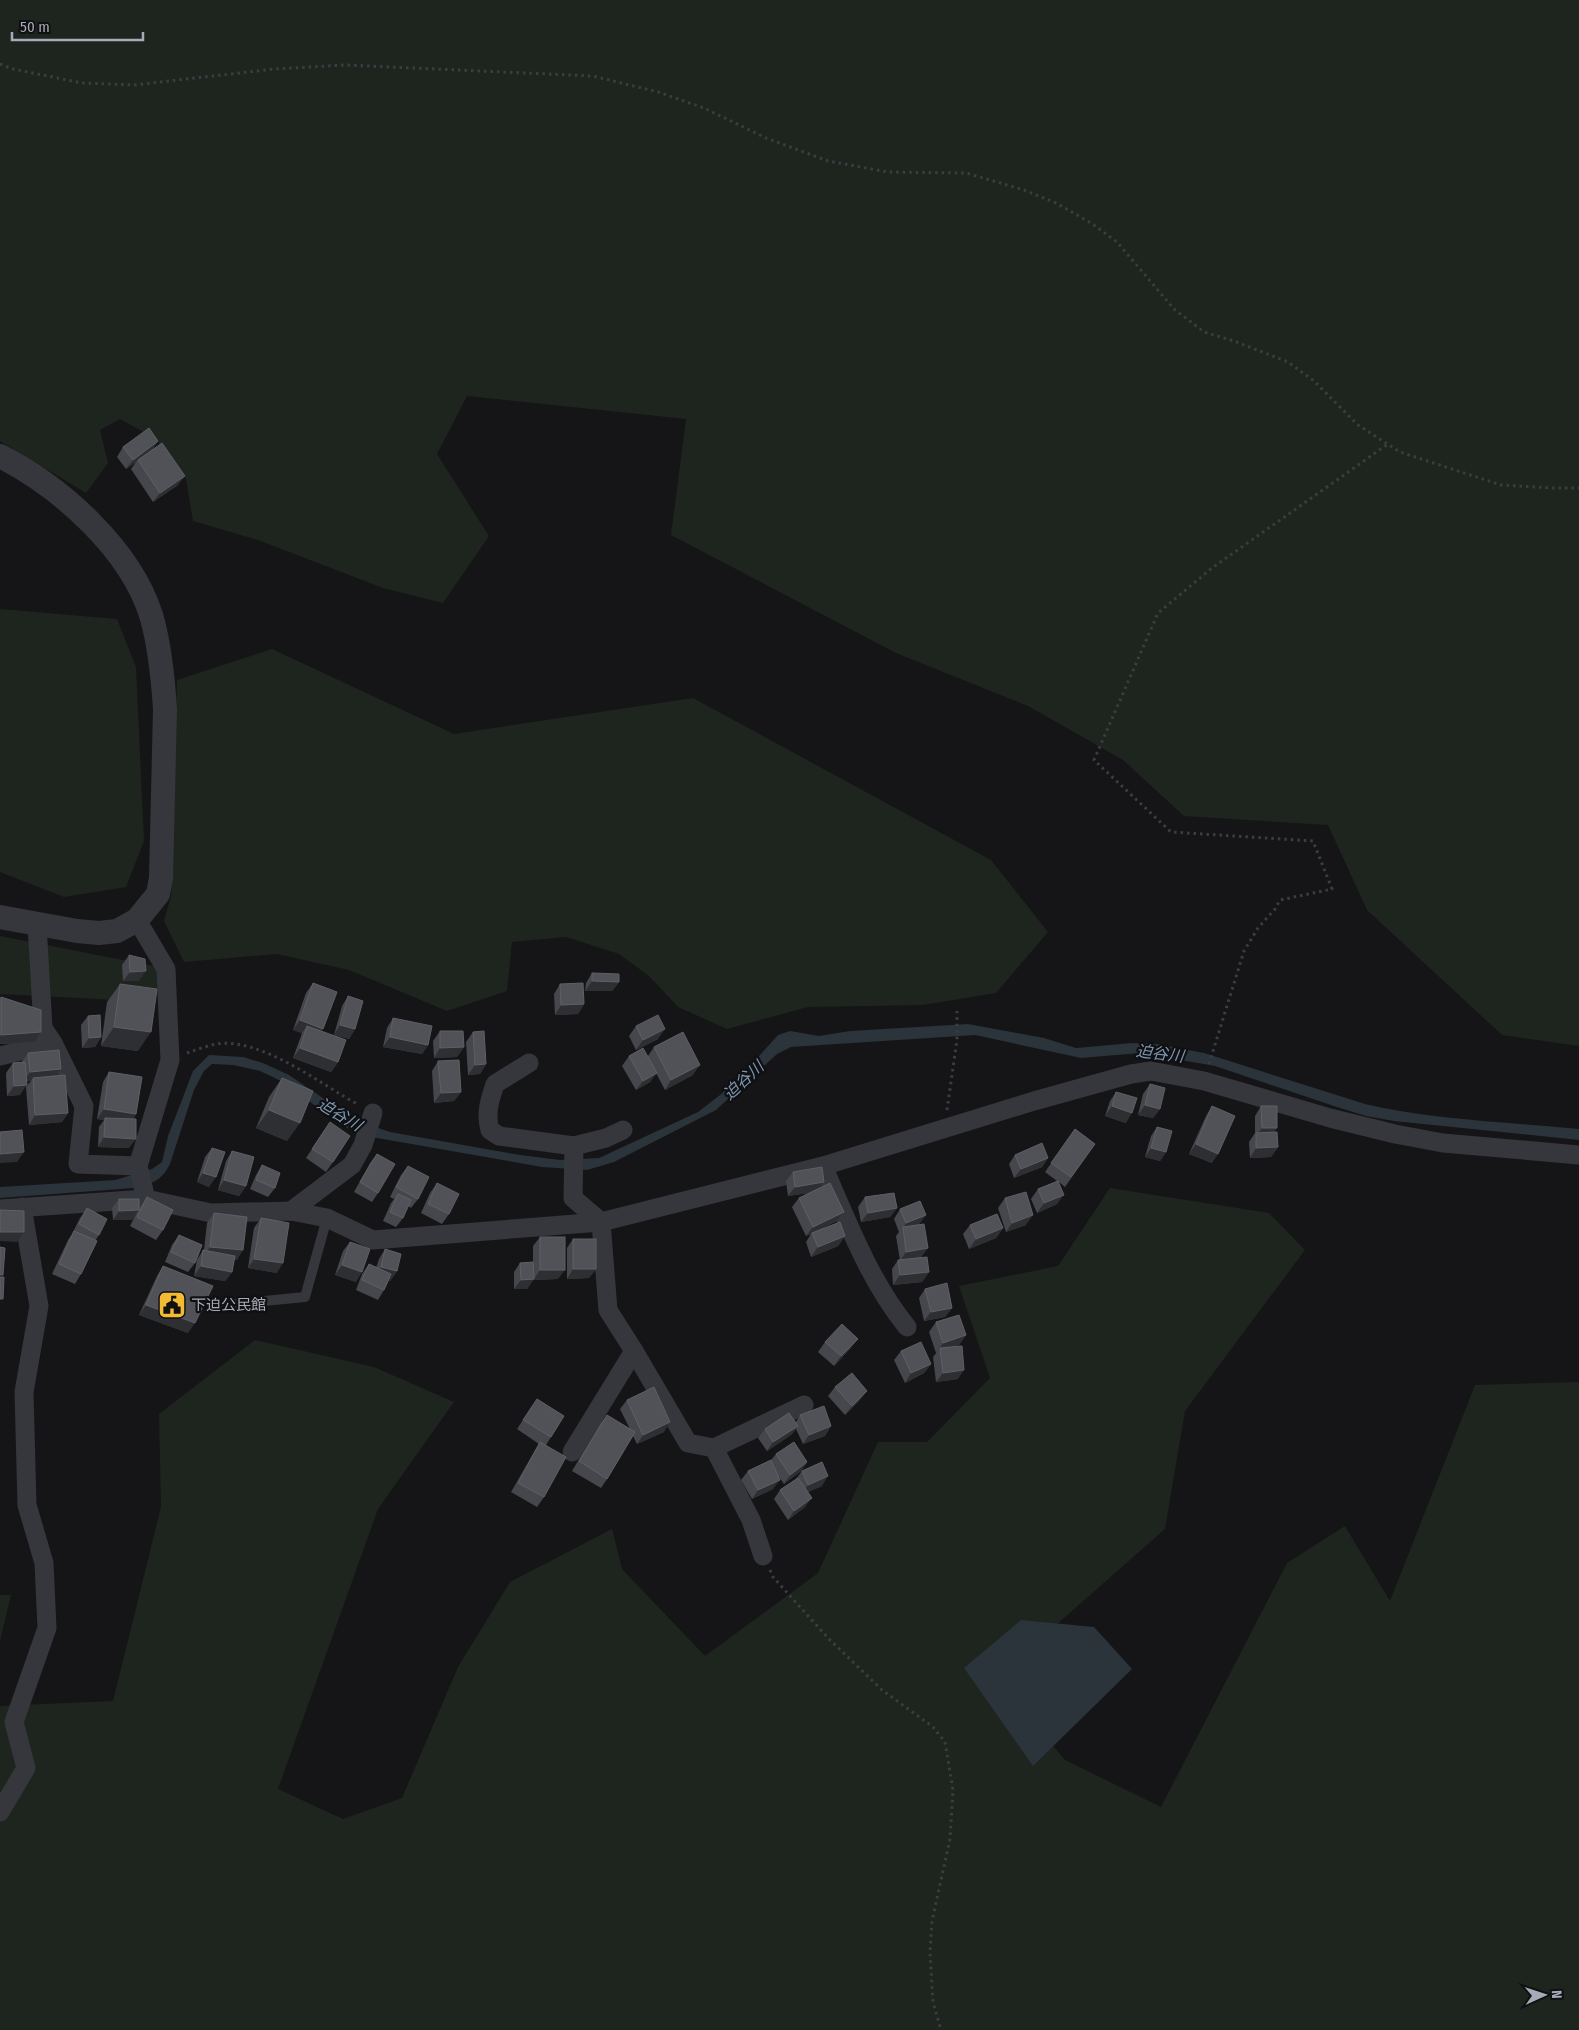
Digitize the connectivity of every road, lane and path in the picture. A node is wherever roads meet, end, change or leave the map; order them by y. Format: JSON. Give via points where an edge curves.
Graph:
{"nodes":[{"id":1,"x":0,"y":64,"type":"edge"},
{"id":2,"x":1388,"y":444,"type":"junction"},
{"id":3,"x":0,"y":456,"type":"edge"},
{"id":4,"x":1579,"y":488,"type":"edge"},
{"id":5,"x":0,"y":917,"type":"edge"},
{"id":6,"x":137,"y":920,"type":"junction"},
{"id":7,"x":37,"y":924,"type":"junction"},
{"id":8,"x":957,"y":1011,"type":"dead end"},
{"id":9,"x":53,"y":1042,"type":"junction"},
{"id":10,"x":0,"y":1056,"type":"edge"},
{"id":11,"x":170,"y":1060,"type":"junction"},
{"id":12,"x":529,"y":1063,"type":"dead end"},
{"id":13,"x":1206,"y":1074,"type":"dead end"},
{"id":14,"x":371,"y":1117,"type":"joint"},
{"id":15,"x":944,"y":1128,"type":"junction"},
{"id":16,"x":623,"y":1130,"type":"dead end"},
{"id":17,"x":574,"y":1149,"type":"junction"},
{"id":18,"x":1579,"y":1155,"type":"edge"},
{"id":19,"x":138,"y":1166,"type":"junction"},
{"id":20,"x":823,"y":1166,"type":"junction"},
{"id":21,"x":144,"y":1194,"type":"junction"},
{"id":22,"x":22,"y":1207,"type":"junction"},
{"id":23,"x":0,"y":1209,"type":"edge"},
{"id":24,"x":291,"y":1211,"type":"junction"},
{"id":25,"x":327,"y":1218,"type":"junction"},
{"id":26,"x":601,"y":1222,"type":"junction"},
{"id":27,"x":213,"y":1306,"type":"dead end"},
{"id":28,"x":907,"y":1327,"type":"dead end"},
{"id":29,"x":634,"y":1351,"type":"junction"},
{"id":30,"x":804,"y":1405,"type":"dead end"},
{"id":31,"x":714,"y":1448,"type":"junction"},
{"id":32,"x":572,"y":1452,"type":"dead end"},
{"id":33,"x":763,"y":1556,"type":"joint"},
{"id":34,"x":0,"y":1812,"type":"edge"},
{"id":35,"x":941,"y":2030,"type":"edge"}],
"edges":[{"from":1,"to":2,"type":"path","via":[[82,83],[134,85],[274,69],[345,65],[593,76],[658,92],[704,108],[766,138],[828,161],[888,172],[966,173],[1024,190],[1091,223],[1117,242],[1174,309],[1204,332],[1288,362],[1314,381],[1358,425]]},
{"from":2,"to":4,"type":"path","via":[[1400,452],[1500,485]]},
{"from":2,"to":13,"type":"path","via":[[1212,568],[1158,613],[1094,760],[1171,832],[1313,841],[1332,889],[1280,900],[1258,928],[1244,951]]},
{"from":3,"to":6,"type":"street","via":[[68,501],[120,554],[151,615],[164,684],[165,709],[161,878],[158,894]]},
{"from":5,"to":7,"type":"street"},
{"from":6,"to":7,"type":"street","via":[[117,930],[99,933]]},
{"from":6,"to":11,"type":"street","via":[[166,969]]},
{"from":7,"to":9,"type":"street","via":[[43,1028]]},
{"from":8,"to":15,"type":"path","via":[[957,1040]]},
{"from":9,"to":10,"type":"street"},
{"from":9,"to":19,"type":"street","via":[[84,1106],[78,1164]]},
{"from":11,"to":14,"type":"path","via":[[217,1044],[244,1046],[278,1057]]},
{"from":11,"to":19,"type":"street"},
{"from":12,"to":17,"type":"street","via":[[495,1084],[487,1120],[490,1130],[499,1136]]},
{"from":14,"to":24,"type":"street","via":[[352,1165]]},
{"from":15,"to":18,"type":"street","via":[[1122,1076],[1151,1071],[1204,1081],[1395,1134],[1444,1143]]},
{"from":15,"to":20,"type":"street"},
{"from":16,"to":17,"type":"street"},
{"from":17,"to":26,"type":"street","via":[[573,1198]]},
{"from":19,"to":21,"type":"street"},
{"from":20,"to":26,"type":"street"},
{"from":20,"to":28,"type":"street","via":[[861,1253],[893,1310]]},
{"from":21,"to":22,"type":"street"},
{"from":21,"to":24,"type":"street","via":[[211,1213]]},
{"from":22,"to":23,"type":"street"},
{"from":22,"to":34,"type":"street","via":[[39,1306],[24,1392],[28,1505],[44,1563],[47,1628],[14,1722],[26,1768]]},
{"from":24,"to":25,"type":"street"},
{"from":25,"to":26,"type":"street","via":[[373,1240]]},
{"from":25,"to":27,"type":"lane","via":[[305,1297]]},
{"from":26,"to":29,"type":"street","via":[[608,1310]]},
{"from":29,"to":31,"type":"street","via":[[688,1443]]},
{"from":29,"to":32,"type":"street"},
{"from":30,"to":31,"type":"street"},
{"from":31,"to":33,"type":"street","via":[[751,1520]]},
{"from":33,"to":35,"type":"path","via":[[773,1578],[828,1638],[882,1690],[933,1727],[945,1742],[953,1790],[950,1839],[932,1921],[930,1952],[933,2002]]}]}
